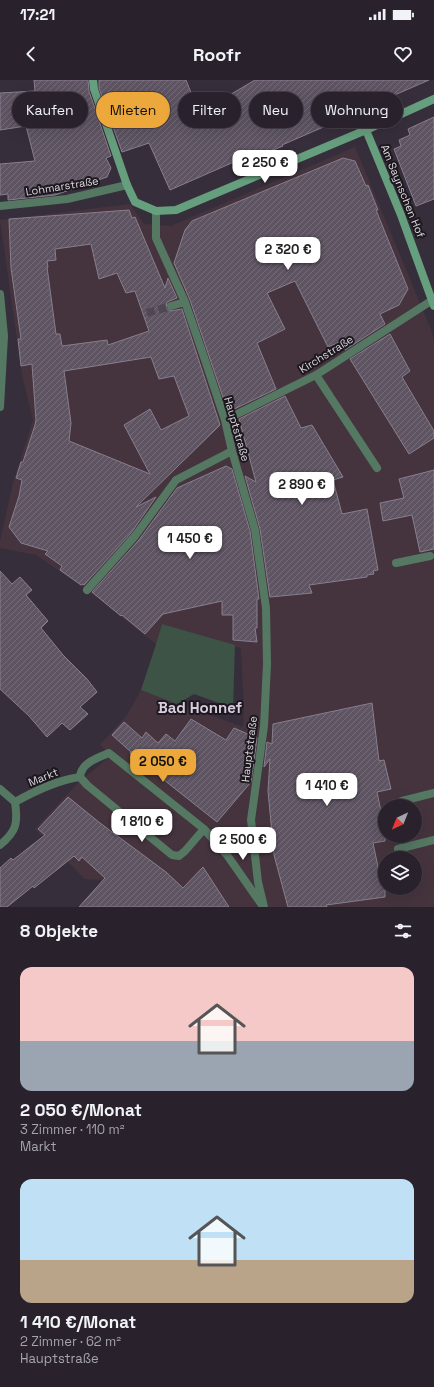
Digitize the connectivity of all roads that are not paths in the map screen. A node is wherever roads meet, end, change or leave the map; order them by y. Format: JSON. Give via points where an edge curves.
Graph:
{"nodes":[{"id":1,"x":93,"y":80,"type":"edge"},
{"id":2,"x":434,"y":99,"type":"edge"},
{"id":3,"x":366,"y":130,"type":"junction"},
{"id":4,"x":127,"y":185,"type":"junction"},
{"id":5,"x":0,"y":206,"type":"edge"},
{"id":6,"x":156,"y":211,"type":"junction"},
{"id":7,"x":0,"y":294,"type":"edge"},
{"id":8,"x":185,"y":302,"type":"junction"},
{"id":9,"x":433,"y":302,"type":"edge"},
{"id":10,"x":171,"y":306,"type":"tunnel mouth"},
{"id":11,"x":316,"y":375,"type":"junction"},
{"id":12,"x":0,"y":407,"type":"edge"},
{"id":13,"x":225,"y":420,"type":"junction"},
{"id":14,"x":232,"y":451,"type":"junction"},
{"id":15,"x":377,"y":468,"type":"dead end"},
{"id":16,"x":430,"y":556,"type":"dead end"},
{"id":17,"x":396,"y":563,"type":"dead end"},
{"id":18,"x":87,"y":590,"type":"dead end"},
{"id":19,"x":80,"y":777,"type":"junction"},
{"id":20,"x":0,"y":789,"type":"edge"},
{"id":21,"x":434,"y":793,"type":"edge"},
{"id":22,"x":410,"y":799,"type":"edge"},
{"id":23,"x":15,"y":802,"type":"junction"},
{"id":24,"x":204,"y":829,"type":"junction"},
{"id":25,"x":434,"y":840,"type":"edge"},
{"id":26,"x":0,"y":845,"type":"edge"},
{"id":27,"x":398,"y":849,"type":"dead end"},
{"id":28,"x":264,"y":907,"type":"edge"}],
"edges":[{"from":1,"to":4,"type":"main road"},
{"from":2,"to":3,"type":"main road"},
{"from":3,"to":6,"type":"main road","via":[[176,210]]},
{"from":3,"to":9,"type":"main road","name":"Am Saynschen Hof"},
{"from":4,"to":5,"type":"street","name":"Lohmarstraße","via":[[67,198]]},
{"from":4,"to":6,"type":"main road","via":[[136,202]]},
{"from":6,"to":8,"type":"street","name":"Hauptstraße","via":[[156,238]]},
{"from":7,"to":12,"type":"street","via":[[4,336]]},
{"from":8,"to":10,"type":"street"},
{"from":8,"to":13,"type":"street","name":"Hauptstraße"},
{"from":9,"to":11,"type":"street","name":"Kirchstraße"},
{"from":11,"to":13,"type":"street","name":"Kirchstraße"},
{"from":11,"to":15,"type":"street"},
{"from":13,"to":14,"type":"street","name":"Hauptstraße"},
{"from":14,"to":18,"type":"street","via":[[176,480],[135,536]]},
{"from":14,"to":28,"type":"street","name":"Hauptstraße","via":[[255,530],[266,608],[264,726],[251,820],[258,882]]},
{"from":16,"to":17,"type":"street"},
{"from":19,"to":23,"type":"street","name":"Markt","via":[[41,788]]},
{"from":19,"to":24,"type":"street","via":[[80,771],[87,764],[109,753]]},
{"from":19,"to":24,"type":"street","via":[[172,855],[179,856]]},
{"from":20,"to":23,"type":"street"},
{"from":21,"to":22,"type":"street"},
{"from":23,"to":26,"type":"street","via":[[17,819],[13,830]]},
{"from":24,"to":28,"type":"street","name":"Hauptstraße","via":[[227,855]]},
{"from":25,"to":27,"type":"street"}]}
